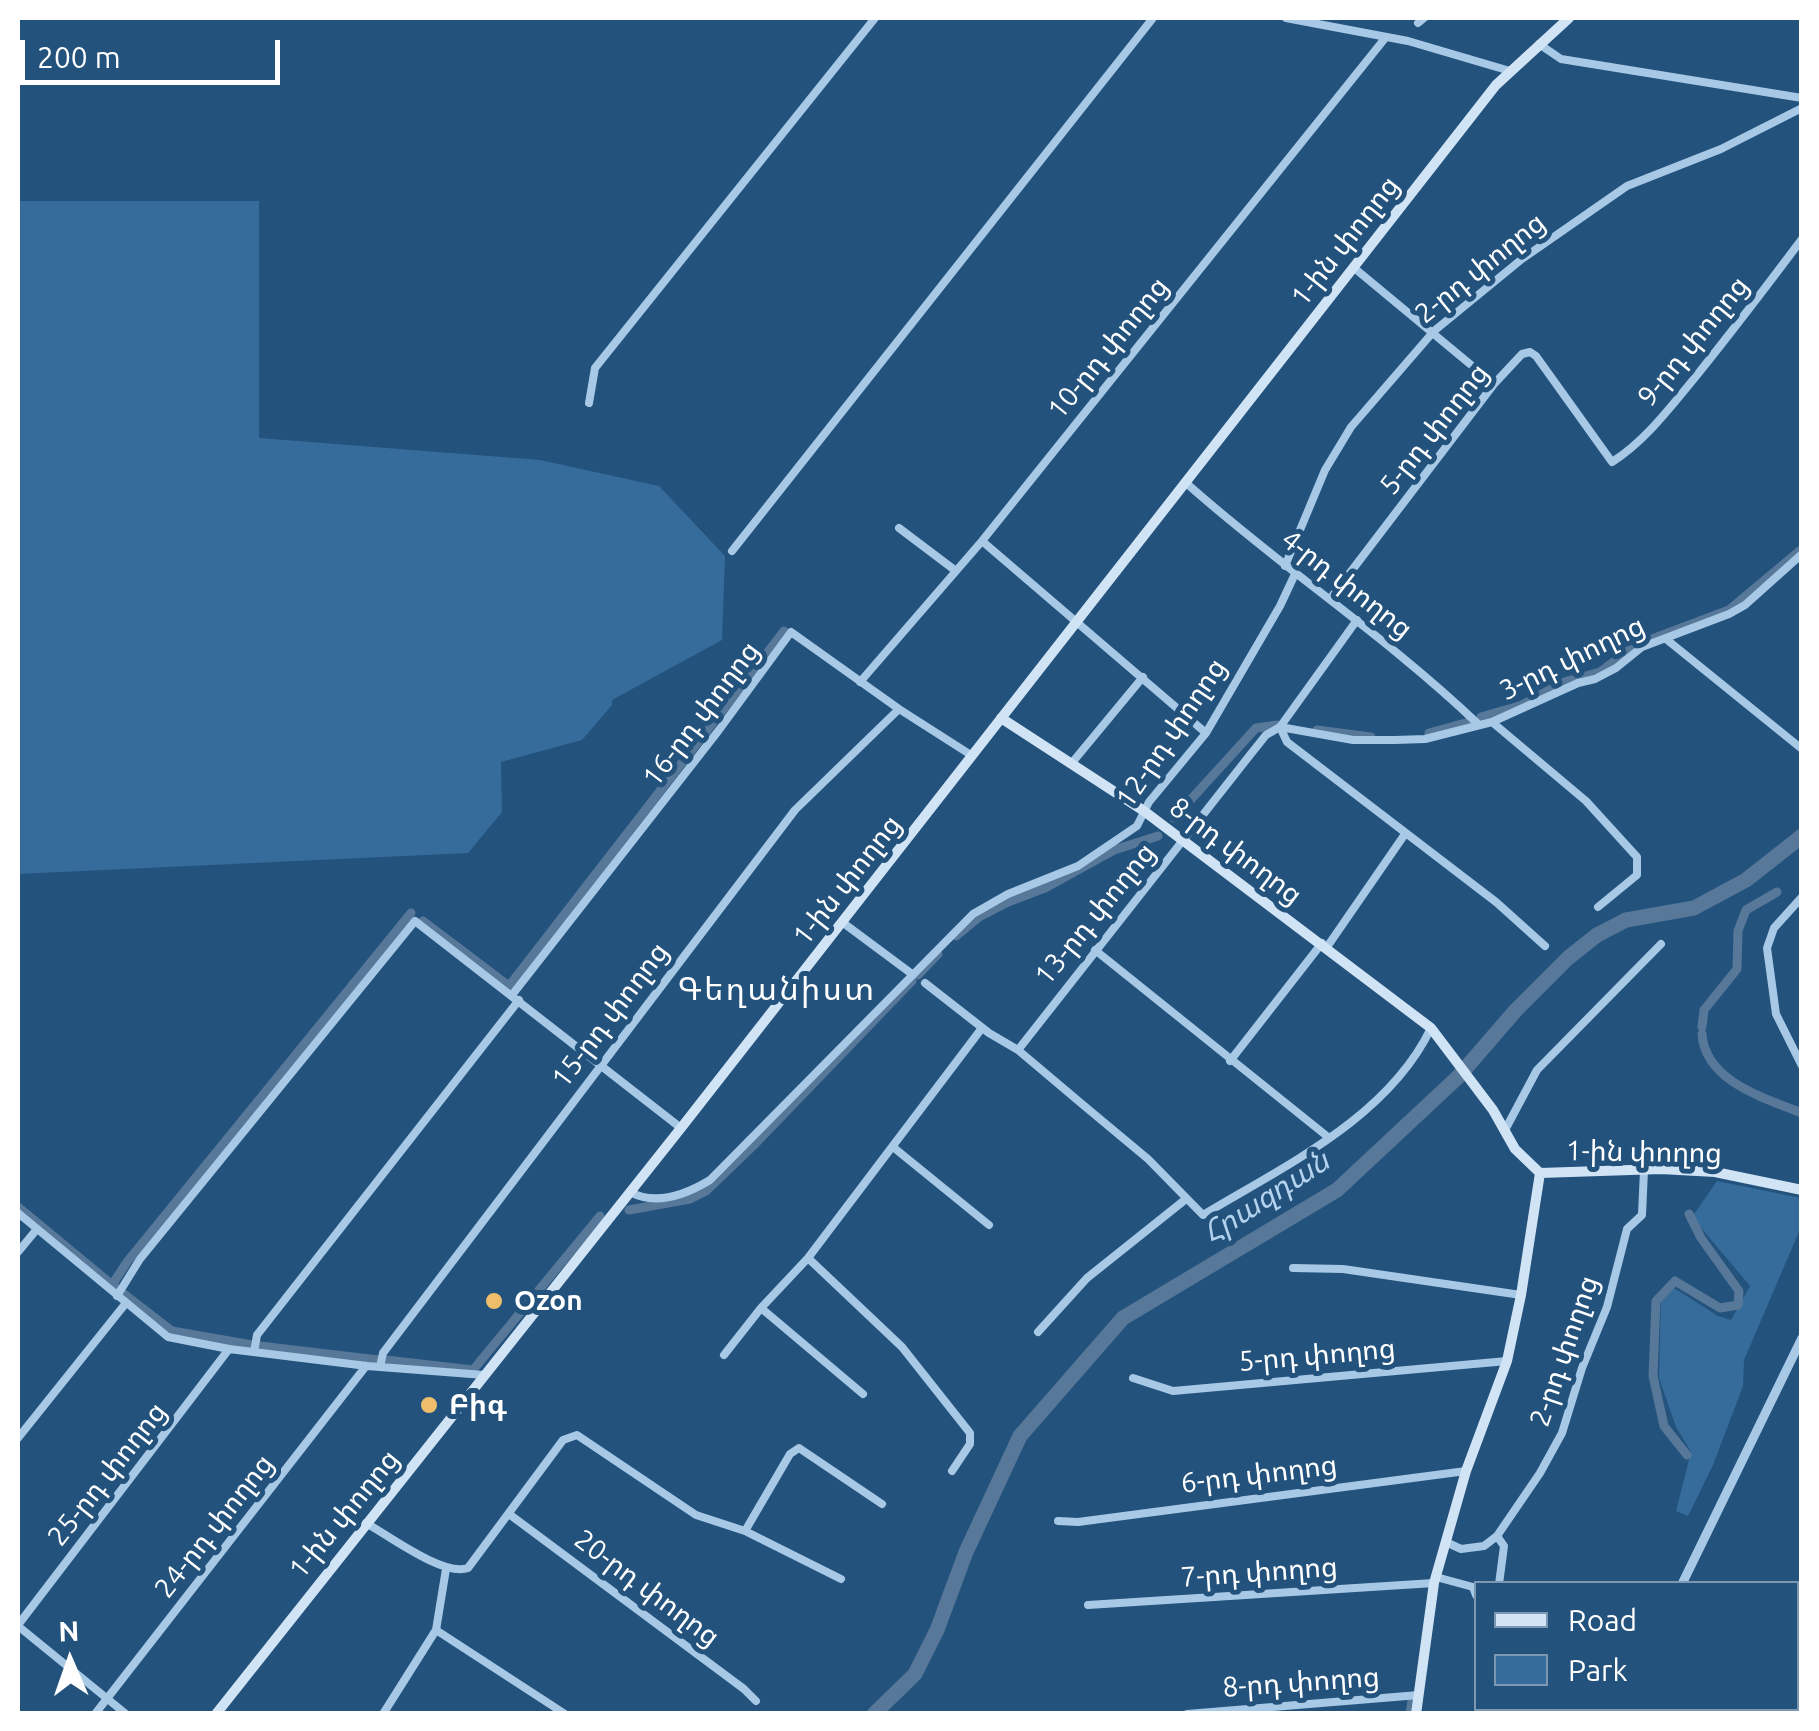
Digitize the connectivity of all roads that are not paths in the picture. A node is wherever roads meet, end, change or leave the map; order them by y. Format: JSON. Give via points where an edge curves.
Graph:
{"nodes":[{"id":1,"x":875,"y":18,"type":"edge"},
{"id":2,"x":1153,"y":18,"type":"edge"},
{"id":3,"x":1286,"y":18,"type":"edge"},
{"id":4,"x":1568,"y":18,"type":"edge"},
{"id":5,"x":1386,"y":36,"type":"junction"},
{"id":6,"x":1538,"y":43,"type":"junction"},
{"id":7,"x":1510,"y":70,"type":"junction"},
{"id":8,"x":1802,"y":98,"type":"edge"},
{"id":9,"x":1802,"y":108,"type":"edge"},
{"id":10,"x":1802,"y":239,"type":"edge"},
{"id":11,"x":1353,"y":267,"type":"junction"},
{"id":12,"x":1434,"y":331,"type":"junction"},
{"id":13,"x":1494,"y":384,"type":"junction"},
{"id":14,"x":589,"y":404,"type":"dead end"},
{"id":15,"x":1612,"y":462,"type":"joint"},
{"id":16,"x":1185,"y":482,"type":"junction"},
{"id":17,"x":899,"y":528,"type":"dead end"},
{"id":18,"x":982,"y":541,"type":"junction"},
{"id":19,"x":732,"y":551,"type":"dead end"},
{"id":20,"x":1802,"y":554,"type":"edge"},
{"id":21,"x":1285,"y":566,"type":"junction"},
{"id":22,"x":956,"y":571,"type":"junction"},
{"id":23,"x":1294,"y":574,"type":"junction"},
{"id":24,"x":1330,"y":599,"type":"junction"},
{"id":25,"x":1357,"y":620,"type":"junction"},
{"id":26,"x":1077,"y":622,"type":"junction"},
{"id":27,"x":1666,"y":638,"type":"junction"},
{"id":28,"x":1144,"y":677,"type":"junction"},
{"id":29,"x":860,"y":682,"type":"junction"},
{"id":30,"x":899,"y":709,"type":"junction"},
{"id":31,"x":1001,"y":718,"type":"junction"},
{"id":32,"x":1492,"y":722,"type":"junction"},
{"id":33,"x":1478,"y":724,"type":"junction"},
{"id":34,"x":1280,"y":728,"type":"junction"},
{"id":35,"x":1206,"y":733,"type":"junction"},
{"id":36,"x":1802,"y":750,"type":"edge"},
{"id":37,"x":971,"y":755,"type":"junction"},
{"id":38,"x":1071,"y":764,"type":"junction"},
{"id":39,"x":1144,"y":811,"type":"junction"},
{"id":40,"x":1405,"y":834,"type":"junction"},
{"id":41,"x":1183,"y":840,"type":"junction"},
{"id":42,"x":1802,"y":897,"type":"edge"},
{"id":43,"x":1598,"y":907,"type":"dead end"},
{"id":44,"x":842,"y":922,"type":"junction"},
{"id":45,"x":1661,"y":944,"type":"dead end"},
{"id":46,"x":1325,"y":945,"type":"junction"},
{"id":47,"x":1544,"y":946,"type":"dead end"},
{"id":48,"x":1095,"y":950,"type":"junction"},
{"id":49,"x":912,"y":974,"type":"junction"},
{"id":50,"x":925,"y":983,"type":"dead end"},
{"id":51,"x":516,"y":998,"type":"junction"},
{"id":52,"x":982,"y":1028,"type":"junction"},
{"id":53,"x":1433,"y":1031,"type":"junction"},
{"id":54,"x":1018,"y":1050,"type":"junction"},
{"id":55,"x":1230,"y":1061,"type":"junction"},
{"id":56,"x":600,"y":1065,"type":"junction"},
{"id":57,"x":1802,"y":1066,"type":"edge"},
{"id":58,"x":1493,"y":1110,"type":"joint"},
{"id":59,"x":681,"y":1128,"type":"junction"},
{"id":60,"x":1504,"y":1130,"type":"junction"},
{"id":61,"x":1328,"y":1137,"type":"junction"},
{"id":62,"x":892,"y":1147,"type":"junction"},
{"id":63,"x":1644,"y":1170,"type":"junction"},
{"id":64,"x":1540,"y":1173,"type":"junction"},
{"id":65,"x":1802,"y":1190,"type":"edge"},
{"id":66,"x":630,"y":1192,"type":"junction"},
{"id":67,"x":1186,"y":1200,"type":"junction"},
{"id":68,"x":18,"y":1213,"type":"edge"},
{"id":69,"x":988,"y":1224,"type":"dead end"},
{"id":70,"x":36,"y":1229,"type":"junction"},
{"id":71,"x":18,"y":1252,"type":"edge"},
{"id":72,"x":808,"y":1258,"type":"junction"},
{"id":73,"x":1293,"y":1268,"type":"dead end"},
{"id":74,"x":1521,"y":1295,"type":"junction"},
{"id":75,"x":118,"y":1296,"type":"junction"},
{"id":76,"x":126,"y":1303,"type":"junction"},
{"id":77,"x":762,"y":1308,"type":"junction"},
{"id":78,"x":1038,"y":1332,"type":"dead end"},
{"id":79,"x":1802,"y":1338,"type":"edge"},
{"id":80,"x":229,"y":1349,"type":"junction"},
{"id":81,"x":254,"y":1352,"type":"junction"},
{"id":82,"x":724,"y":1355,"type":"dead end"},
{"id":83,"x":1507,"y":1362,"type":"junction"},
{"id":84,"x":366,"y":1366,"type":"junction"},
{"id":85,"x":380,"y":1367,"type":"junction"},
{"id":86,"x":484,"y":1375,"type":"junction"},
{"id":87,"x":1133,"y":1378,"type":"dead end"},
{"id":88,"x":863,"y":1394,"type":"dead end"},
{"id":89,"x":18,"y":1438,"type":"edge"},
{"id":90,"x":1466,"y":1471,"type":"junction"},
{"id":91,"x":952,"y":1472,"type":"dead end"},
{"id":92,"x":882,"y":1504,"type":"dead end"},
{"id":93,"x":509,"y":1514,"type":"junction"},
{"id":94,"x":1058,"y":1521,"type":"dead end"},
{"id":95,"x":366,"y":1523,"type":"junction"},
{"id":96,"x":745,"y":1531,"type":"junction"},
{"id":97,"x":1497,"y":1536,"type":"junction"},
{"id":98,"x":1448,"y":1544,"type":"junction"},
{"id":99,"x":446,"y":1568,"type":"junction"},
{"id":100,"x":841,"y":1580,"type":"dead end"},
{"id":101,"x":1435,"y":1580,"type":"junction"},
{"id":102,"x":1499,"y":1581,"type":"edge"},
{"id":103,"x":1683,"y":1581,"type":"edge"},
{"id":104,"x":1474,"y":1590,"type":"edge"},
{"id":105,"x":1088,"y":1606,"type":"dead end"},
{"id":106,"x":18,"y":1625,"type":"edge"},
{"id":107,"x":436,"y":1630,"type":"junction"},
{"id":108,"x":1418,"y":1695,"type":"junction"},
{"id":109,"x":107,"y":1698,"type":"junction"},
{"id":110,"x":756,"y":1701,"type":"dead end"},
{"id":111,"x":220,"y":1709,"type":"edge"},
{"id":112,"x":95,"y":1714,"type":"edge"},
{"id":113,"x":126,"y":1714,"type":"edge"},
{"id":114,"x":234,"y":1714,"type":"edge"},
{"id":115,"x":383,"y":1714,"type":"edge"},
{"id":116,"x":564,"y":1714,"type":"edge"},
{"id":117,"x":1187,"y":1714,"type":"edge"},
{"id":118,"x":1416,"y":1714,"type":"edge"}],
"edges":[{"from":1,"to":14,"type":"street","via":[[595,368]]},
{"from":2,"to":19,"type":"street"},
{"from":3,"to":5,"type":"street"},
{"from":4,"to":6,"type":"main road","name":"1-ին փողոց"},
{"from":5,"to":7,"type":"street"},
{"from":5,"to":18,"type":"street","name":"10-րդ փողոց"},
{"from":6,"to":7,"type":"main road","name":"1-ին փողոց"},
{"from":6,"to":8,"type":"street","via":[[1561,60]]},
{"from":7,"to":11,"type":"main road","name":"1-ին փողոց"},
{"from":9,"to":12,"type":"street","name":"2-րդ փողոց","via":[[1627,186]]},
{"from":10,"to":15,"type":"street","name":"9-րդ փողոց","via":[[1676,401]]},
{"from":11,"to":12,"type":"street"},
{"from":11,"to":16,"type":"main road","name":"1-ին փողոց"},
{"from":12,"to":13,"type":"street"},
{"from":12,"to":21,"type":"street","name":"2-րդ փողոց","via":[[1352,426]]},
{"from":13,"to":15,"type":"street","name":"5-րդ փողոց","via":[[1530,352]]},
{"from":13,"to":24,"type":"street","name":"5-րդ փողոց"},
{"from":16,"to":21,"type":"street","name":"4-րդ փողոց"},
{"from":16,"to":26,"type":"main road","name":"1-ին փողոց"},
{"from":17,"to":22,"type":"street"},
{"from":18,"to":22,"type":"street","name":"10-րդ փողոց"},
{"from":18,"to":26,"type":"street"},
{"from":20,"to":27,"type":"street","name":"3-րդ փողոց","via":[[1745,605]]},
{"from":21,"to":23,"type":"street","name":"4-րդ փողոց"},
{"from":22,"to":29,"type":"street","name":"10-րդ փողոց"},
{"from":23,"to":24,"type":"street","name":"4-րդ փողոց"},
{"from":23,"to":35,"type":"street","name":"12-րդ փողոց"},
{"from":24,"to":25,"type":"street","name":"4-րդ փողոց"},
{"from":25,"to":33,"type":"street","name":"4-րդ փողոց"},
{"from":25,"to":34,"type":"street","name":"13-րդ փողոց"},
{"from":26,"to":28,"type":"street"},
{"from":26,"to":31,"type":"main road","name":"1-ին փողոց"},
{"from":27,"to":32,"type":"street","name":"3-րդ փողոց","via":[[1595,679]]},
{"from":27,"to":36,"type":"street"},
{"from":28,"to":35,"type":"street"},
{"from":28,"to":38,"type":"street"},
{"from":29,"to":30,"type":"street","name":"16-րդ փողոց"},
{"from":29,"to":51,"type":"street","name":"16-րդ փողոց","via":[[791,632]]},
{"from":30,"to":37,"type":"street","name":"16-րդ փողոց"},
{"from":30,"to":56,"type":"street","name":"15-րդ փողոց","via":[[795,810]]},
{"from":31,"to":37,"type":"main road","name":"1-ին փողոց"},
{"from":31,"to":38,"type":"main road","name":"8-րդ փողոց"},
{"from":32,"to":33,"type":"street","name":"3-րդ փողոց"},
{"from":32,"to":43,"type":"street","via":[[1586,801],[1637,856],[1637,875]]},
{"from":33,"to":34,"type":"street","name":"3-րդ փողոց","via":[[1395,740]]},
{"from":34,"to":40,"type":"street","via":[[1287,742]]},
{"from":34,"to":41,"type":"street","name":"13-րդ փողոց","via":[[1266,735]]},
{"from":35,"to":39,"type":"street","name":"12-րդ փողոց"},
{"from":37,"to":44,"type":"main road","name":"1-ին փողոց"},
{"from":38,"to":39,"type":"main road","name":"8-րդ փողոց"},
{"from":39,"to":41,"type":"main road","name":"8-րդ փողոց"},
{"from":39,"to":49,"type":"street","name":"12-րդ փողոց","via":[[1137,826],[1105,850],[973,914]]},
{"from":40,"to":46,"type":"street"},
{"from":40,"to":47,"type":"street"},
{"from":41,"to":46,"type":"main road","name":"8-րդ փողոց"},
{"from":41,"to":48,"type":"street","name":"13-րդ փողոց"},
{"from":42,"to":57,"type":"street","via":[[1774,928],[1767,948],[1776,1014]]},
{"from":44,"to":49,"type":"street"},
{"from":44,"to":59,"type":"main road","name":"1-ին փողոց"},
{"from":45,"to":60,"type":"street","via":[[1537,1070]]},
{"from":46,"to":53,"type":"main road","name":"8-րդ փողոց"},
{"from":46,"to":55,"type":"street"},
{"from":48,"to":54,"type":"street","name":"13-րդ փողոց"},
{"from":48,"to":55,"type":"street"},
{"from":49,"to":66,"type":"street","name":"12-րդ փողոց","via":[[710,1180],[674,1196]]},
{"from":50,"to":52,"type":"street"},
{"from":51,"to":56,"type":"street"},
{"from":51,"to":75,"type":"street","via":[[415,921],[140,1259]]},
{"from":51,"to":81,"type":"street","name":"16-րդ փողոց","via":[[269,1320]]},
{"from":52,"to":54,"type":"street"},
{"from":52,"to":62,"type":"street"},
{"from":53,"to":58,"type":"main road","name":"8-րդ փողոց"},
{"from":53,"to":61,"type":"street","via":[[1394,1084]]},
{"from":54,"to":67,"type":"street"},
{"from":55,"to":61,"type":"street"},
{"from":56,"to":59,"type":"street"},
{"from":56,"to":85,"type":"street","name":"15-րդ փողոց","via":[[383,1353]]},
{"from":58,"to":60,"type":"main road","name":"1-ին փողոց"},
{"from":59,"to":66,"type":"main road","name":"1-ին փողոց"},
{"from":60,"to":64,"type":"main road","name":"1-ին փողոց"},
{"from":61,"to":67,"type":"street","via":[[1203,1215]]},
{"from":62,"to":69,"type":"street"},
{"from":62,"to":72,"type":"street"},
{"from":63,"to":64,"type":"main road","name":"1-ին փողոց"},
{"from":63,"to":65,"type":"main road","name":"1-ին փողոց","via":[[1716,1172]]},
{"from":63,"to":97,"type":"street","name":"2-րդ փողոց","via":[[1642,1214],[1628,1229],[1562,1433]]},
{"from":64,"to":74,"type":"main road"},
{"from":66,"to":86,"type":"main road","name":"1-ին փողոց"},
{"from":67,"to":78,"type":"street","via":[[1087,1278]]},
{"from":68,"to":70,"type":"street"},
{"from":70,"to":71,"type":"street"},
{"from":70,"to":75,"type":"street"},
{"from":72,"to":77,"type":"street"},
{"from":72,"to":91,"type":"street","via":[[902,1347],[970,1432]]},
{"from":73,"to":74,"type":"street","via":[[1343,1268]]},
{"from":74,"to":83,"type":"main road"},
{"from":75,"to":76,"type":"street"},
{"from":76,"to":80,"type":"street","via":[[168,1337]]},
{"from":76,"to":89,"type":"street"},
{"from":77,"to":82,"type":"street"},
{"from":77,"to":88,"type":"street"},
{"from":79,"to":103,"type":"street"},
{"from":80,"to":81,"type":"street"},
{"from":80,"to":106,"type":"street","name":"25-րդ փողոց"},
{"from":81,"to":84,"type":"street"},
{"from":83,"to":87,"type":"street","name":"5-րդ փողոց","via":[[1173,1391]]},
{"from":83,"to":90,"type":"main road"},
{"from":84,"to":85,"type":"street"},
{"from":84,"to":109,"type":"street","name":"24-րդ փողոց"},
{"from":85,"to":86,"type":"street"},
{"from":86,"to":95,"type":"main road","name":"1-ին փողոց"},
{"from":90,"to":94,"type":"street","name":"6-րդ փողոց"},
{"from":90,"to":98,"type":"main road"},
{"from":92,"to":96,"type":"street","via":[[800,1448],[790,1454]]},
{"from":93,"to":96,"type":"street","via":[[569,1436],[577,1436],[696,1516]]},
{"from":93,"to":99,"type":"street","via":[[468,1568]]},
{"from":93,"to":110,"type":"street","name":"20-րդ փողոց"},
{"from":95,"to":99,"type":"street"},
{"from":95,"to":111,"type":"main road","name":"1-ին փողոց"},
{"from":96,"to":100,"type":"street"},
{"from":97,"to":98,"type":"street","via":[[1484,1546]]},
{"from":97,"to":102,"type":"street","via":[[1504,1546]]},
{"from":98,"to":101,"type":"main road"},
{"from":99,"to":107,"type":"street"},
{"from":101,"to":104,"type":"street"},
{"from":101,"to":105,"type":"street","name":"7-րդ փողոց"},
{"from":101,"to":108,"type":"main road"},
{"from":106,"to":109,"type":"street"},
{"from":107,"to":115,"type":"street"},
{"from":107,"to":116,"type":"street"},
{"from":108,"to":117,"type":"street","name":"8-րդ փողոց"},
{"from":108,"to":118,"type":"main road"},
{"from":109,"to":112,"type":"street","name":"24-րդ փողոց"},
{"from":109,"to":113,"type":"street"},
{"from":111,"to":114,"type":"street"}]}
